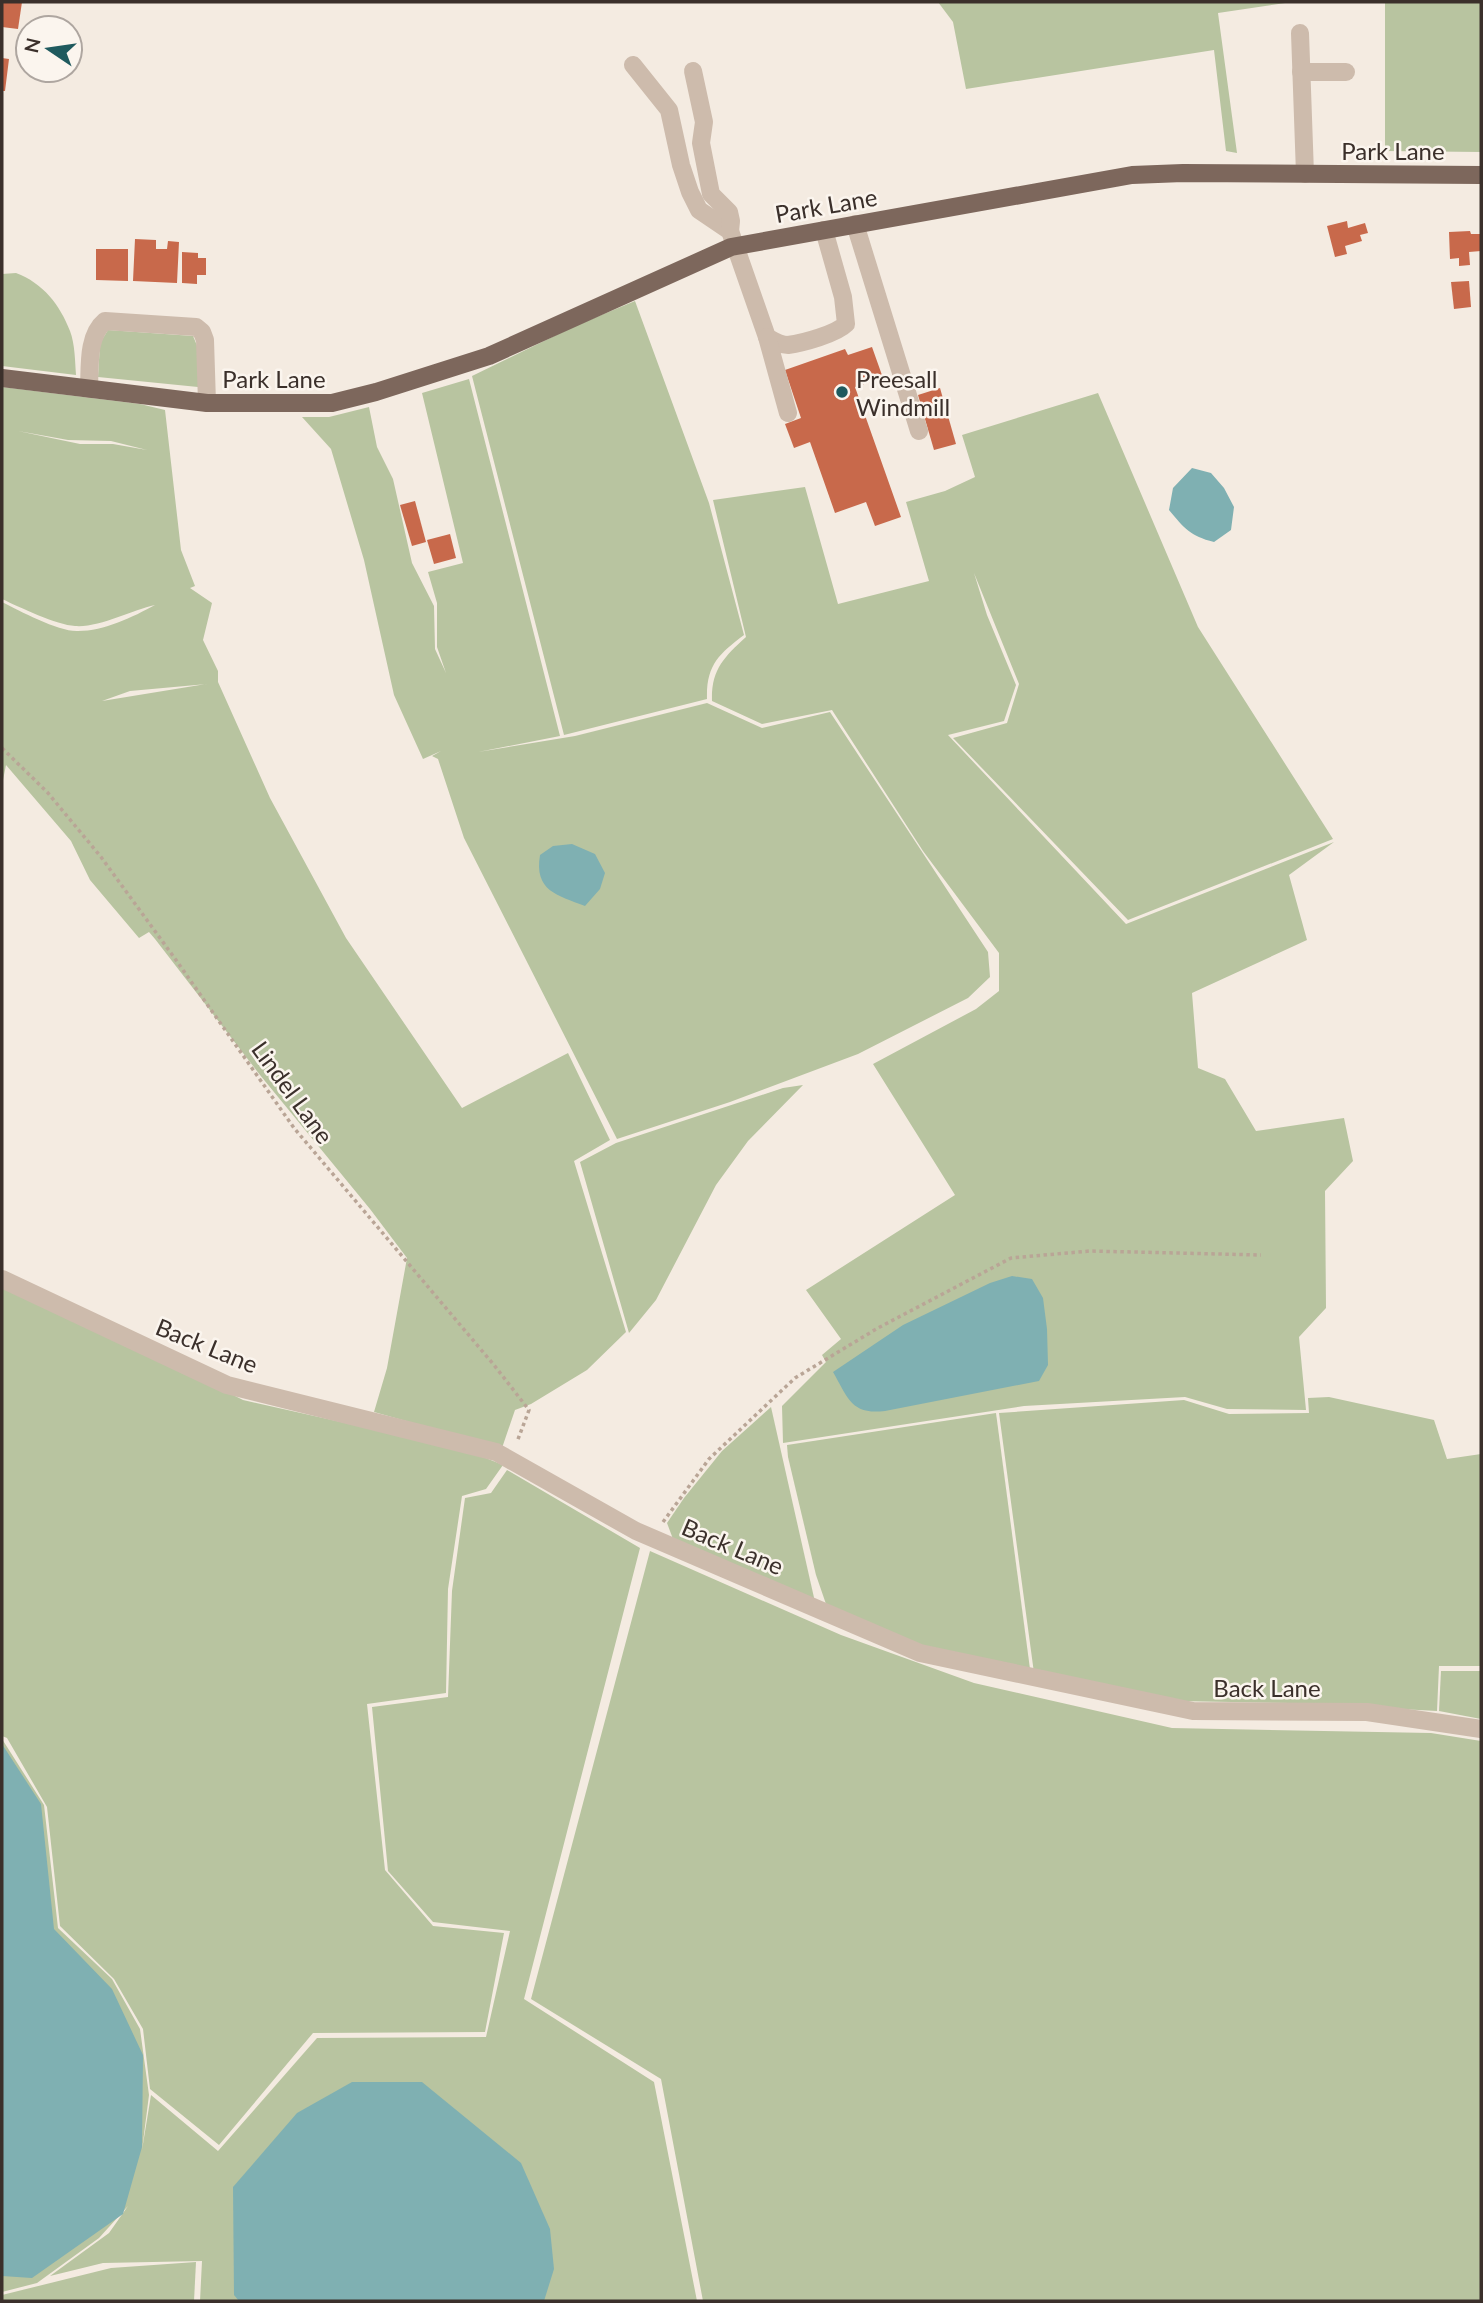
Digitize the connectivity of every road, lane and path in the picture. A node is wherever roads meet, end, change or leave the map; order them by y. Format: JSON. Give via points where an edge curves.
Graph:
{"nodes":[{"id":1,"x":1300,"y":33,"type":"dead end"},
{"id":2,"x":633,"y":65,"type":"dead end"},
{"id":3,"x":693,"y":71,"type":"dead end"},
{"id":4,"x":1301,"y":72,"type":"junction"},
{"id":5,"x":1346,"y":72,"type":"dead end"},
{"id":6,"x":1305,"y":174,"type":"junction"},
{"id":7,"x":1481,"y":175,"type":"edge"},
{"id":8,"x":855,"y":224,"type":"junction"},
{"id":9,"x":824,"y":230,"type":"junction"},
{"id":10,"x":733,"y":239,"type":"junction"},
{"id":11,"x":767,"y":337,"type":"junction"},
{"id":12,"x":2,"y":378,"type":"edge"},
{"id":13,"x":89,"y":389,"type":"junction"},
{"id":14,"x":207,"y":403,"type":"junction"},
{"id":15,"x":788,"y":413,"type":"dead end"},
{"id":16,"x":919,"y":432,"type":"dead end"},
{"id":17,"x":2,"y":748,"type":"edge"},
{"id":18,"x":1261,"y":1255,"type":"dead end"},
{"id":19,"x":2,"y":1279,"type":"edge"},
{"id":20,"x":511,"y":1461,"type":"junction"},
{"id":21,"x":651,"y":1538,"type":"junction"},
{"id":22,"x":1481,"y":1729,"type":"edge"}],
"edges":[{"from":1,"to":4,"type":"street"},
{"from":2,"to":10,"type":"street","via":[[669,110],[684,174],[699,210]]},
{"from":3,"to":10,"type":"street","via":[[711,194],[729,212]]},
{"from":4,"to":5,"type":"street"},
{"from":4,"to":6,"type":"street"},
{"from":6,"to":7,"type":"main road","name":"Park Lane"},
{"from":6,"to":8,"type":"main road","name":"Park Lane","via":[[1132,175]]},
{"from":8,"to":9,"type":"main road","name":"Park Lane"},
{"from":8,"to":16,"type":"street"},
{"from":9,"to":10,"type":"main road","name":"Park Lane"},
{"from":9,"to":11,"type":"street","via":[[846,324],[839,331],[788,345]]},
{"from":10,"to":11,"type":"street"},
{"from":10,"to":14,"type":"main road","name":"Park Lane","via":[[489,356],[376,392],[332,403]]},
{"from":11,"to":15,"type":"street"},
{"from":12,"to":13,"type":"main road","name":"Park Lane"},
{"from":13,"to":14,"type":"main road","name":"Park Lane"},
{"from":13,"to":14,"type":"street","name":"Park Lane","via":[[93,341],[105,321],[196,327],[205,340]]},
{"from":17,"to":20,"type":"path","name":"Lindel Lane","via":[[48,793],[101,857],[294,1128],[529,1410]]},
{"from":18,"to":21,"type":"path","via":[[1090,1251],[1011,1258],[794,1378],[709,1459]]},
{"from":19,"to":20,"type":"street","name":"Back Lane","via":[[227,1385],[496,1452]]},
{"from":20,"to":21,"type":"street","name":"Back Lane"},
{"from":21,"to":22,"type":"street","name":"Back Lane","via":[[920,1653],[1193,1711],[1367,1712]]}]}
